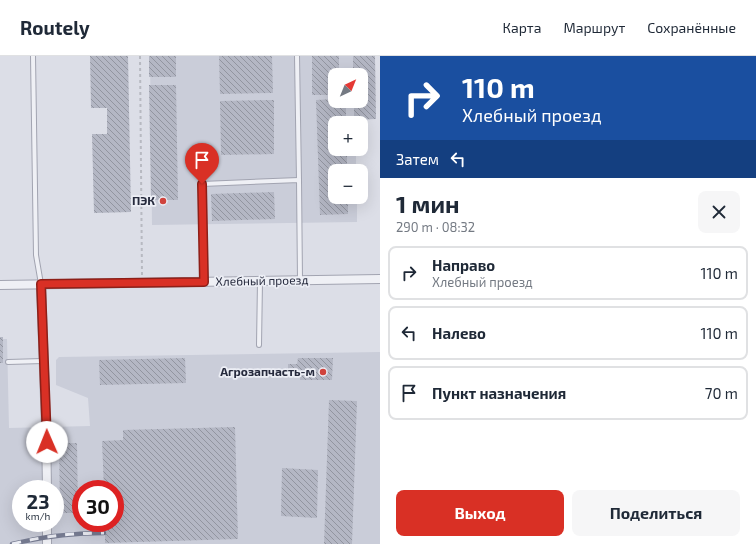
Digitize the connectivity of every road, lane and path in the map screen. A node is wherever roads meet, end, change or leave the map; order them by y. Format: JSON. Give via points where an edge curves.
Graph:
{"nodes":[{"id":1,"x":33,"y":56,"type":"edge"},
{"id":2,"x":140,"y":56,"type":"edge"},
{"id":3,"x":297,"y":56,"type":"edge"},
{"id":4,"x":299,"y":180,"type":"junction"},
{"id":5,"x":380,"y":279,"type":"edge"},
{"id":6,"x":300,"y":280,"type":"junction"},
{"id":7,"x":260,"y":281,"type":"junction"},
{"id":8,"x":204,"y":282,"type":"junction"},
{"id":9,"x":142,"y":283,"type":"junction"},
{"id":10,"x":41,"y":284,"type":"junction"},
{"id":11,"x":0,"y":285,"type":"edge"},
{"id":12,"x":259,"y":345,"type":"dead end"},
{"id":13,"x":44,"y":361,"type":"junction"},
{"id":14,"x":8,"y":362,"type":"dead end"},
{"id":15,"x":47,"y":480,"type":"edge"},
{"id":16,"x":47,"y":532,"type":"edge"},
{"id":17,"x":47,"y":544,"type":"edge"}],
"edges":[{"from":1,"to":10,"type":"lane","via":[[36,255]]},
{"from":2,"to":9,"type":"path"},
{"from":3,"to":4,"type":"lane"},
{"from":4,"to":6,"type":"lane"},
{"from":4,"to":8,"type":"lane","via":[[202,184]]},
{"from":5,"to":6,"type":"street","name":"Хлебный проезд"},
{"from":6,"to":7,"type":"street","name":"Хлебный проезд"},
{"from":7,"to":8,"type":"street","name":"Хлебный проезд"},
{"from":7,"to":12,"type":"lane"},
{"from":8,"to":9,"type":"street","name":"Хлебный проезд"},
{"from":9,"to":10,"type":"street","name":"Хлебный проезд"},
{"from":10,"to":11,"type":"street","name":"Хлебный проезд"},
{"from":10,"to":13,"type":"street"},
{"from":13,"to":14,"type":"lane"},
{"from":13,"to":15,"type":"street"},
{"from":16,"to":17,"type":"street"}]}
